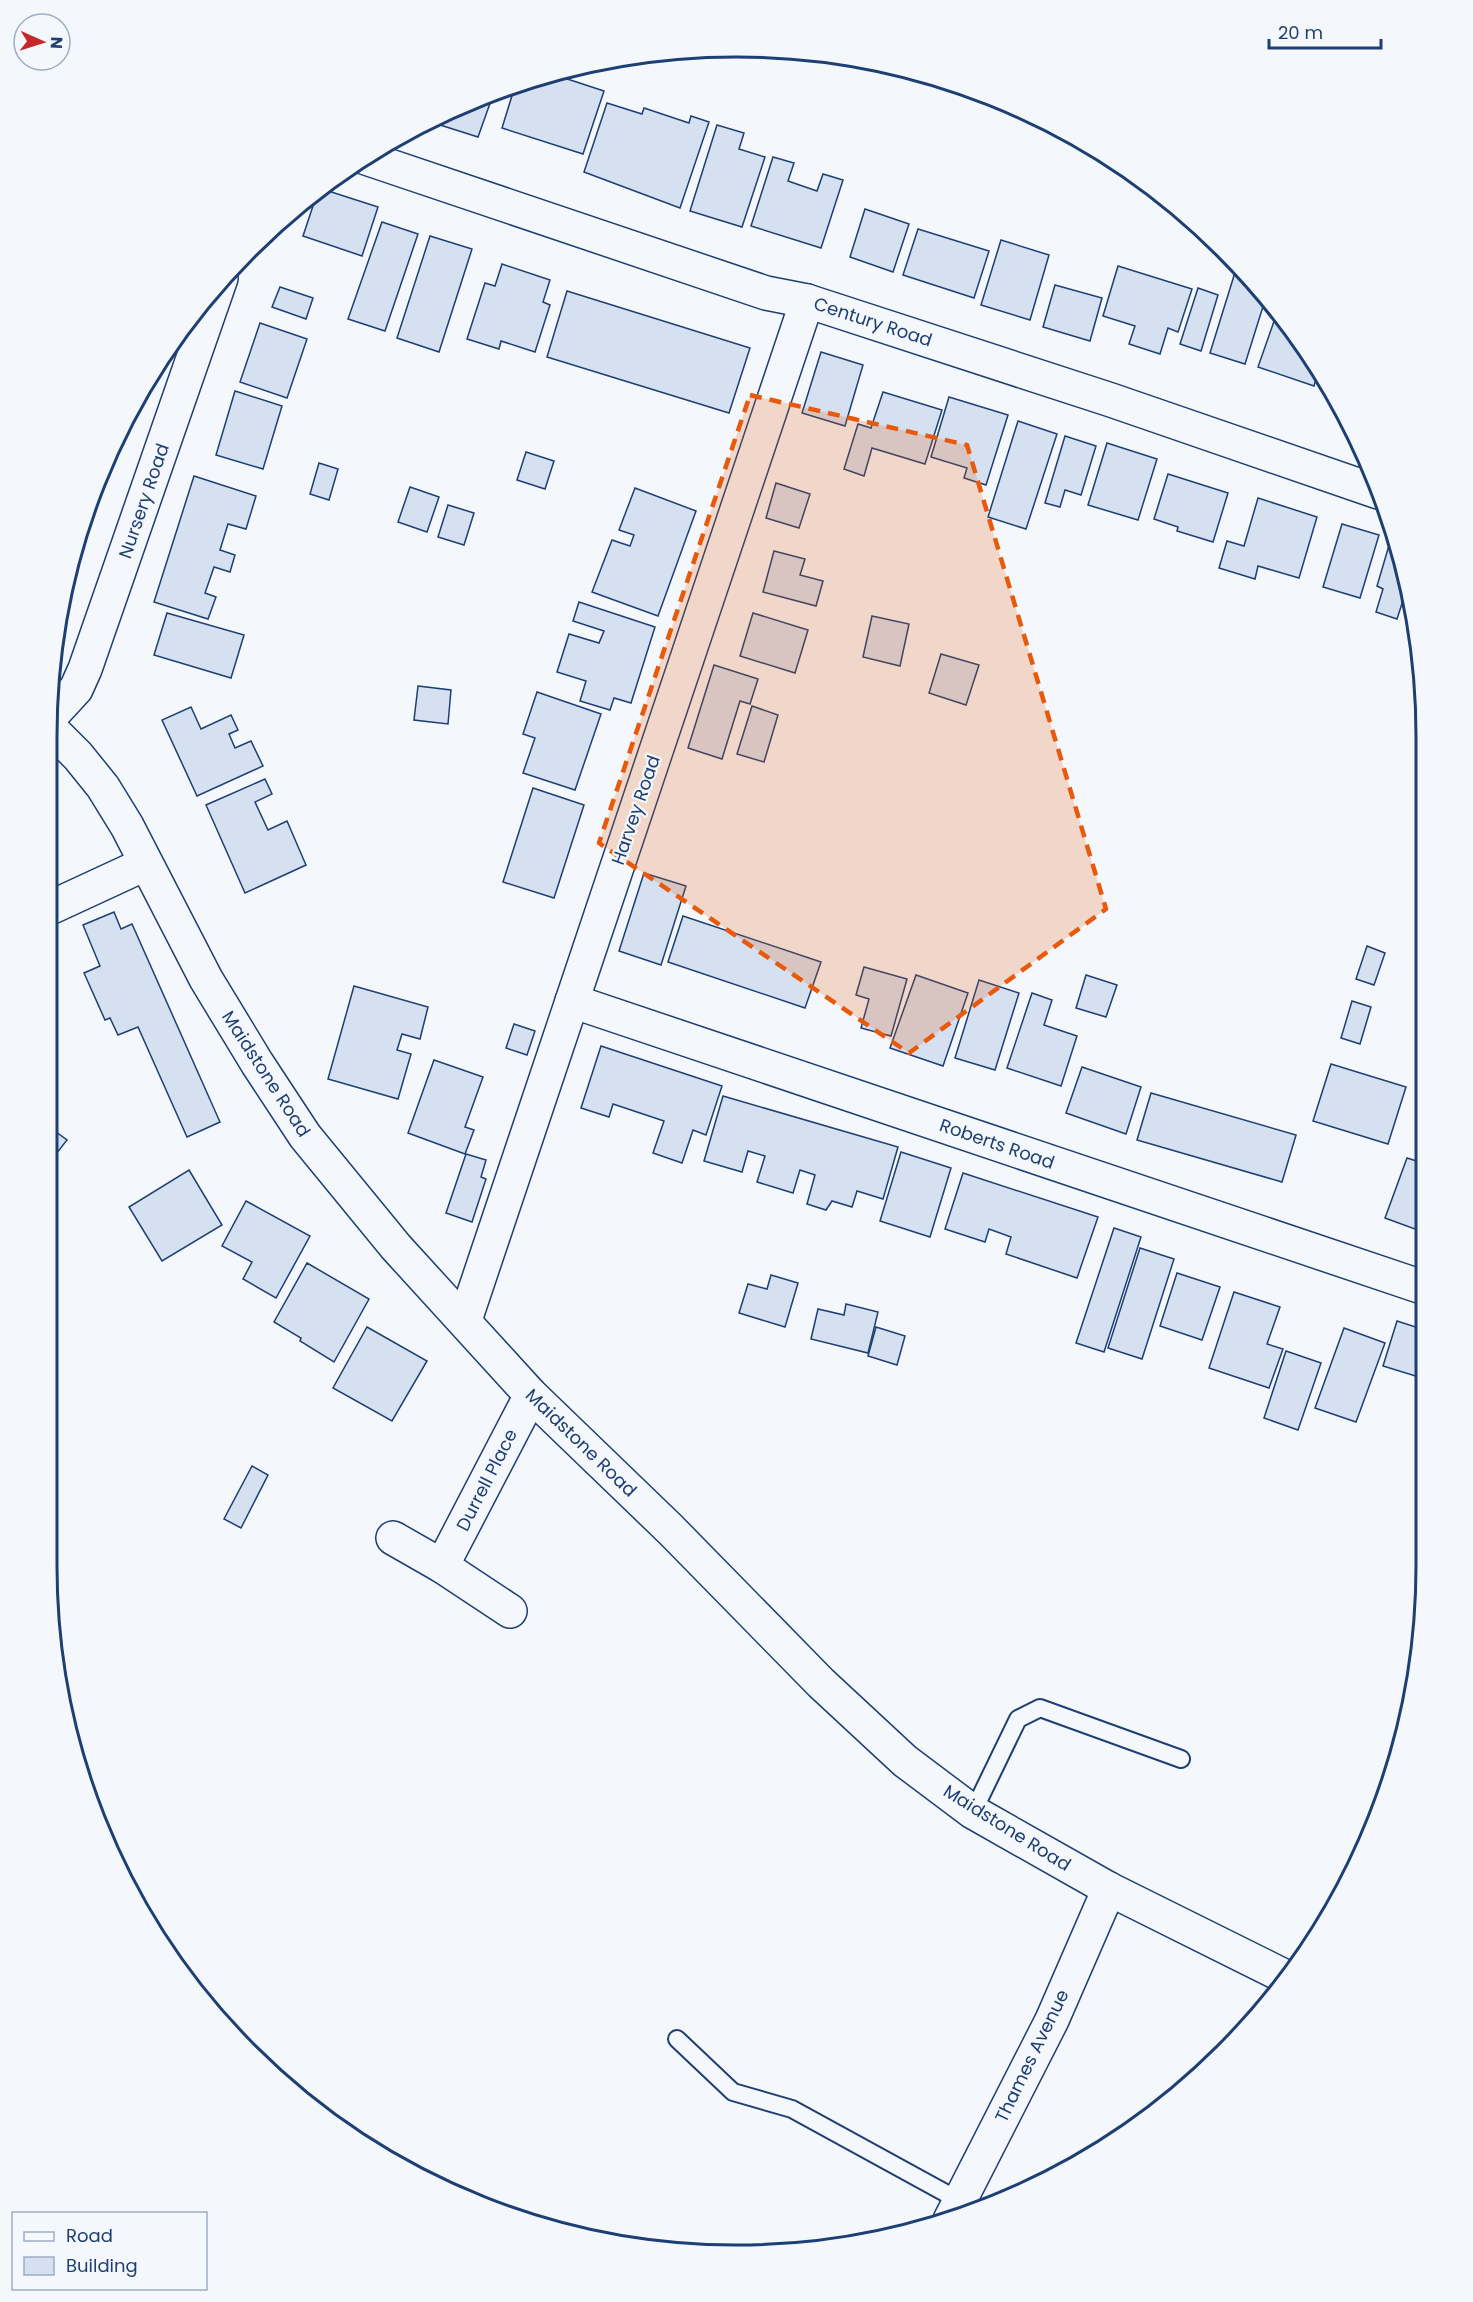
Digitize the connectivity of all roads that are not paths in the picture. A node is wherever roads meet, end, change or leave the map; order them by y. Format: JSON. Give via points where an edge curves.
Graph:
{"nodes":[{"id":1,"x":376,"y":161,"type":"edge"},
{"id":2,"x":807,"y":301,"type":"junction"},
{"id":3,"x":211,"y":306,"type":"edge"},
{"id":4,"x":1369,"y":489,"type":"edge"},
{"id":5,"x":58,"y":709,"type":"edge"},
{"id":6,"x":57,"y":735,"type":"edge"},
{"id":7,"x":145,"y":864,"type":"junction"},
{"id":8,"x":57,"y":905,"type":"edge"},
{"id":9,"x":572,"y":1001,"type":"junction"},
{"id":10,"x":1416,"y":1285,"type":"edge"},
{"id":11,"x":465,"y":1320,"type":"junction"},
{"id":12,"x":531,"y":1395,"type":"junction"},
{"id":13,"x":393,"y":1538,"type":"dead end"},
{"id":14,"x":442,"y":1566,"type":"junction"},
{"id":15,"x":510,"y":1611,"type":"dead end"},
{"id":16,"x":1181,"y":1759,"type":"dead end"},
{"id":17,"x":974,"y":1812,"type":"junction"},
{"id":18,"x":1109,"y":1889,"type":"junction"},
{"id":19,"x":1280,"y":1974,"type":"edge"},
{"id":20,"x":677,"y":2039,"type":"dead end"},
{"id":21,"x":956,"y":2209,"type":"edge"},
{"id":22,"x":953,"y":2210,"type":"edge"}],
"edges":[{"from":1,"to":2,"type":"street","name":"Century Road","via":[[766,293]]},
{"from":2,"to":4,"type":"street","name":"Century Road"},
{"from":2,"to":9,"type":"street","name":"Harvey Road"},
{"from":3,"to":5,"type":"street","name":"Nursery Road","via":[[85,669],[76,689]]},
{"from":6,"to":7,"type":"street","name":"Maidstone Road","via":[[104,787]]},
{"from":7,"to":8,"type":"street"},
{"from":7,"to":11,"type":"street","name":"Maidstone Road","via":[[206,979],[305,1136],[396,1247]]},
{"from":9,"to":10,"type":"street","name":"Roberts Road"},
{"from":9,"to":11,"type":"street","name":"Harvey Road"},
{"from":11,"to":12,"type":"street","name":"Maidstone Road"},
{"from":12,"to":14,"type":"street","name":"Durrell Place"},
{"from":12,"to":17,"type":"street","name":"Maidstone Road","via":[[838,1699],[904,1761]]},
{"from":13,"to":14,"type":"street"},
{"from":14,"to":15,"type":"street"},
{"from":16,"to":17,"type":"lane","via":[[1040,1708],[1018,1719]]},
{"from":17,"to":18,"type":"street","name":"Maidstone Road"},
{"from":18,"to":19,"type":"street","name":"Maidstone Road"},
{"from":18,"to":21,"type":"street","name":"Thames Avenue","via":[[1052,2020]]},
{"from":20,"to":22,"type":"lane","via":[[733,2092],[792,2109]]}]}
